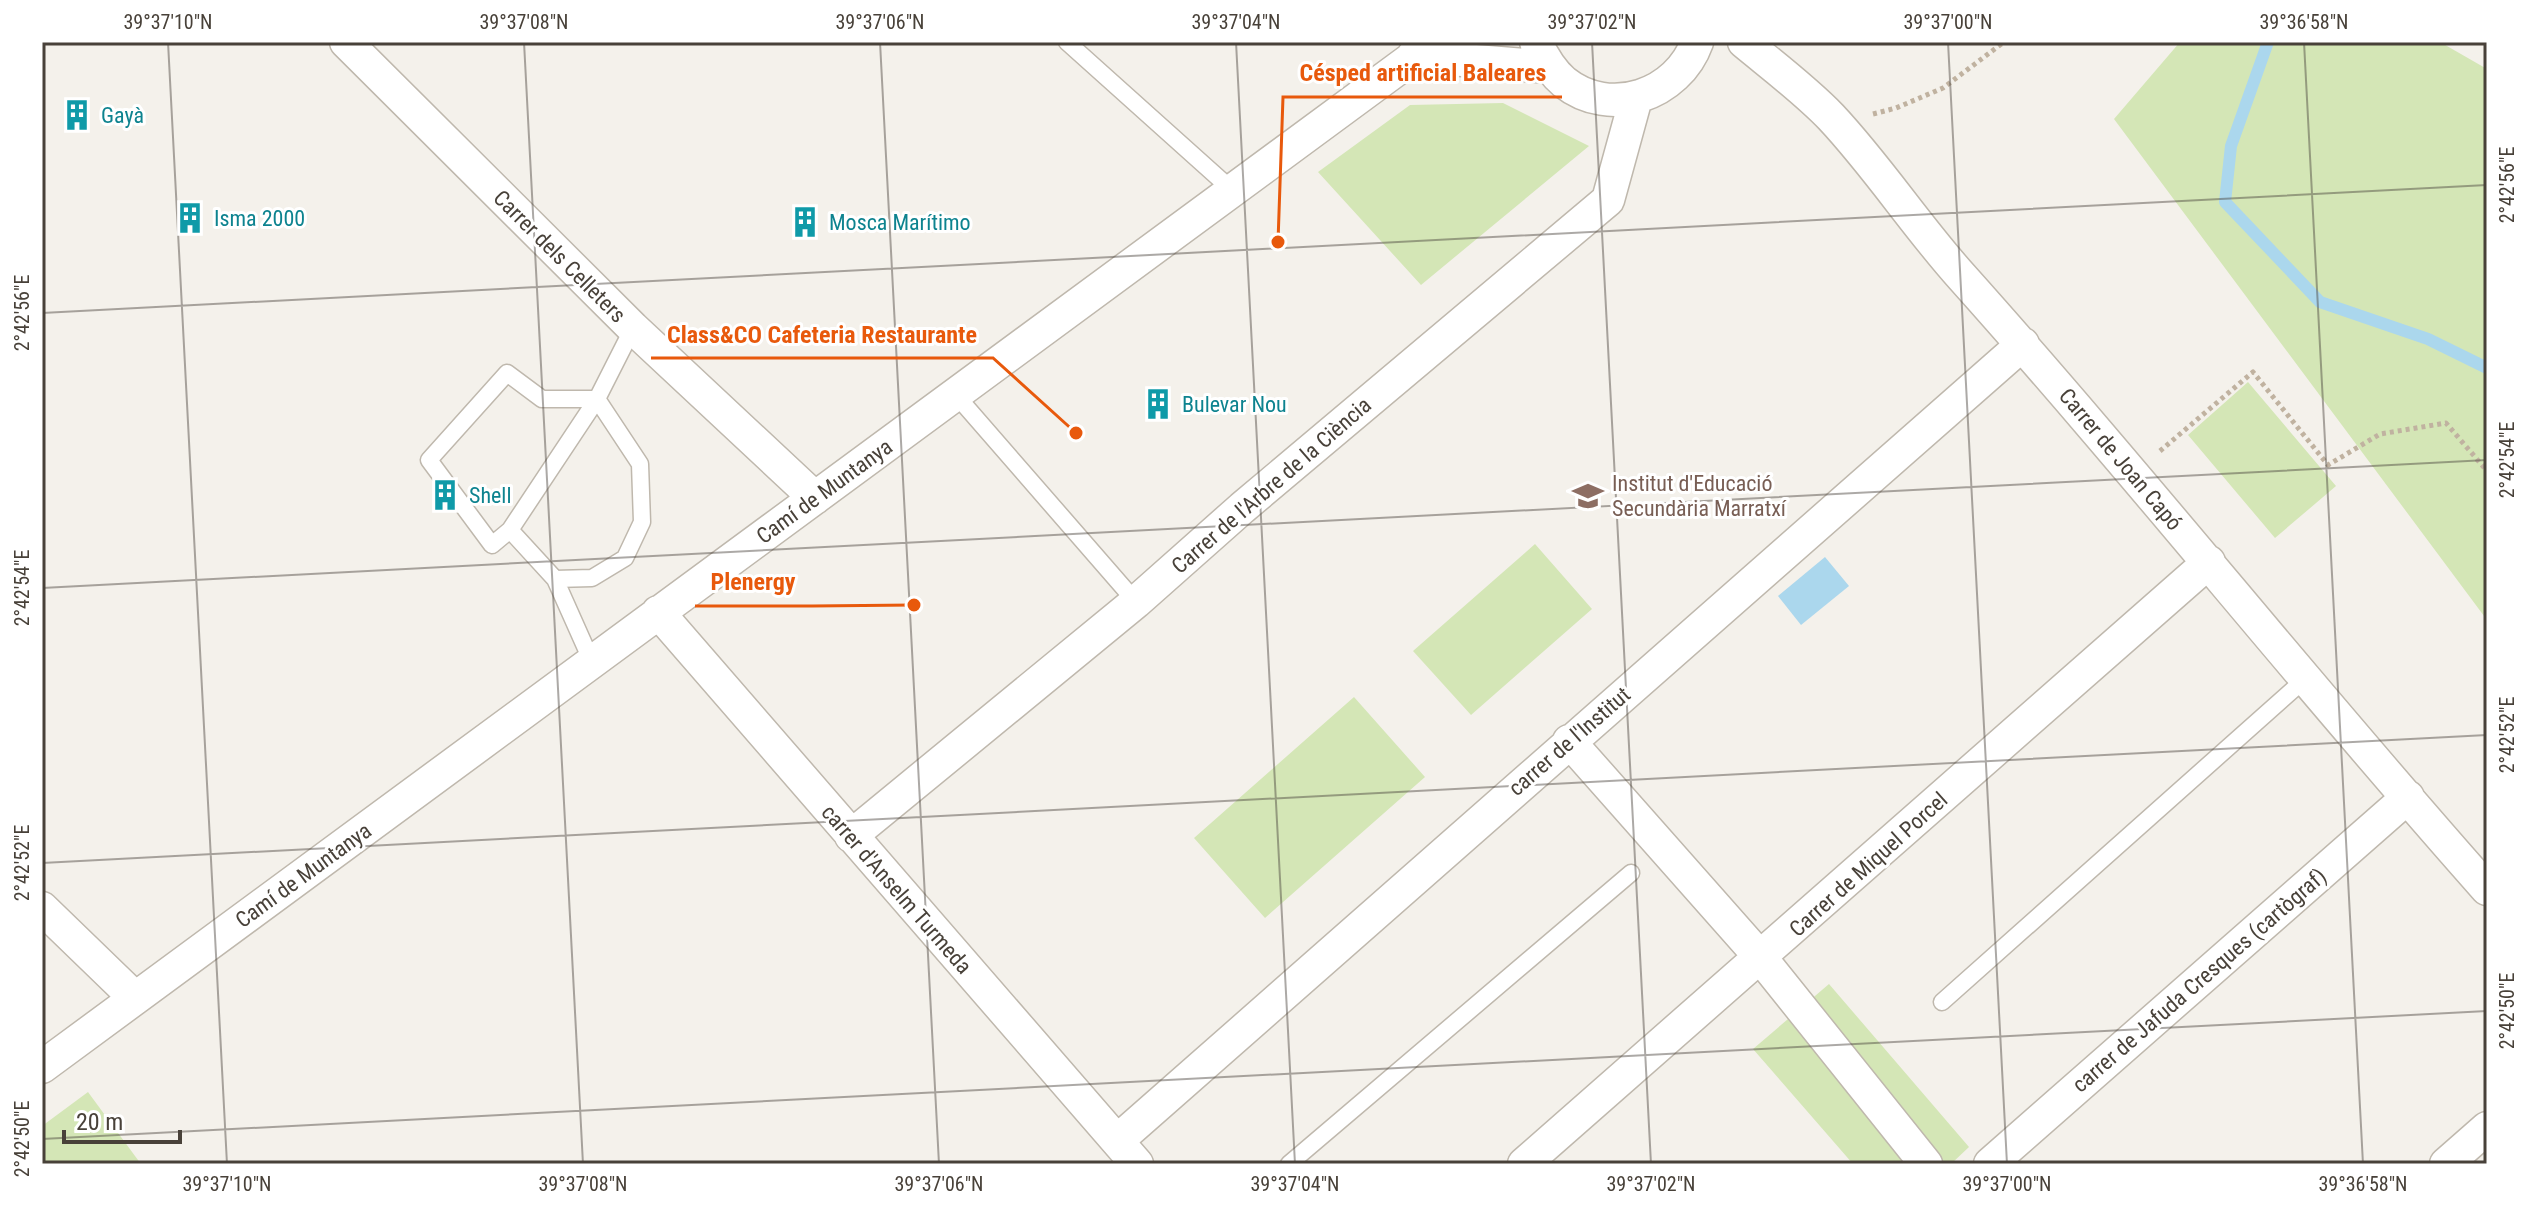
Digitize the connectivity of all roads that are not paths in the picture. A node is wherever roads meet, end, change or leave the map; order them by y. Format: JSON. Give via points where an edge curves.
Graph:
{"nodes":[{"id":1,"x":346,"y":42,"type":"edge"},
{"id":2,"x":1067,"y":42,"type":"edge"},
{"id":3,"x":1697,"y":42,"type":"edge"},
{"id":4,"x":1744,"y":42,"type":"edge"},
{"id":5,"x":1424,"y":49,"type":"edge"},
{"id":6,"x":1542,"y":54,"type":"edge"},
{"id":7,"x":1636,"y":98,"type":"junction"},
{"id":8,"x":1232,"y":190,"type":"junction"},
{"id":9,"x":633,"y":328,"type":"junction"},
{"id":10,"x":2023,"y":344,"type":"junction"},
{"id":11,"x":955,"y":394,"type":"junction"},
{"id":12,"x":597,"y":399,"type":"junction"},
{"id":13,"x":815,"y":498,"type":"junction"},
{"id":14,"x":510,"y":530,"type":"junction"},
{"id":15,"x":2209,"y":562,"type":"junction"},
{"id":16,"x":555,"y":579,"type":"junction"},
{"id":17,"x":1136,"y":602,"type":"junction"},
{"id":18,"x":658,"y":612,"type":"junction"},
{"id":19,"x":592,"y":662,"type":"junction"},
{"id":20,"x":2305,"y":679,"type":"junction"},
{"id":21,"x":1569,"y":741,"type":"junction"},
{"id":22,"x":2408,"y":797,"type":"junction"},
{"id":23,"x":851,"y":836,"type":"junction"},
{"id":24,"x":1631,"y":873,"type":"dead end"},
{"id":25,"x":2487,"y":889,"type":"edge"},
{"id":26,"x":42,"y":908,"type":"edge"},
{"id":27,"x":1761,"y":958,"type":"junction"},
{"id":28,"x":135,"y":998,"type":"junction"},
{"id":29,"x":1942,"y":1002,"type":"dead end"},
{"id":30,"x":42,"y":1067,"type":"edge"},
{"id":31,"x":2487,"y":1128,"type":"edge"},
{"id":32,"x":1127,"y":1152,"type":"edge"},
{"id":33,"x":1289,"y":1164,"type":"edge"},
{"id":34,"x":1524,"y":1164,"type":"edge"},
{"id":35,"x":1926,"y":1164,"type":"edge"},
{"id":36,"x":1990,"y":1164,"type":"edge"},
{"id":37,"x":2446,"y":1164,"type":"edge"}],
"edges":[{"from":1,"to":9,"type":"street","name":"Carrer dels Celleters"},
{"from":2,"to":8,"type":"lane"},
{"from":3,"to":7,"type":"street","via":[[1678,74]]},
{"from":4,"to":10,"type":"street","name":"Carrer de Joan Capó","via":[[1831,117]]},
{"from":5,"to":6,"type":"street","name":"Camí de Muntanya"},
{"from":5,"to":8,"type":"street","name":"Camí de Muntanya"},
{"from":6,"to":7,"type":"street","via":[[1566,84],[1588,95]]},
{"from":7,"to":17,"type":"street","name":"Carrer de l'Arbre de la Ciència","via":[[1608,200]]},
{"from":8,"to":11,"type":"street","name":"Camí de Muntanya"},
{"from":9,"to":12,"type":"lane"},
{"from":9,"to":13,"type":"street","name":"Carrer dels Celleters"},
{"from":10,"to":15,"type":"street","name":"Carrer de Joan Capó"},
{"from":10,"to":21,"type":"street","name":"carrer de l'Institut"},
{"from":11,"to":13,"type":"street","name":"Camí de Muntanya"},
{"from":11,"to":17,"type":"lane"},
{"from":12,"to":14,"type":"lane"},
{"from":12,"to":14,"type":"lane","via":[[542,399],[507,373],[429,460],[492,545]]},
{"from":12,"to":16,"type":"lane","via":[[640,464],[642,522],[625,558],[592,578]]},
{"from":13,"to":18,"type":"street","name":"Camí de Muntanya"},
{"from":14,"to":16,"type":"lane"},
{"from":15,"to":20,"type":"street","name":"Carrer de Joan Capó"},
{"from":15,"to":27,"type":"street","name":"Carrer de Miquel Porcel"},
{"from":16,"to":19,"type":"lane"},
{"from":17,"to":23,"type":"street","name":"Carrer de l'Arbre de la Ciència"},
{"from":18,"to":19,"type":"street","name":"Camí de Muntanya"},
{"from":18,"to":23,"type":"street","name":"carrer d'Anselm Turmeda"},
{"from":19,"to":28,"type":"street","name":"Camí de Muntanya"},
{"from":20,"to":22,"type":"street","name":"Carrer de Joan Capó"},
{"from":20,"to":29,"type":"lane"},
{"from":21,"to":27,"type":"street"},
{"from":21,"to":32,"type":"street","name":"carrer de l'Institut"},
{"from":22,"to":25,"type":"street","name":"Carrer de Joan Capó"},
{"from":22,"to":36,"type":"street","name":"carrer de Jafuda Cresques (cartògraf)"},
{"from":23,"to":32,"type":"street","name":"carrer d'Anselm Turmeda"},
{"from":24,"to":33,"type":"lane"},
{"from":26,"to":28,"type":"street"},
{"from":27,"to":34,"type":"street","name":"Carrer de Miquel Porcel"},
{"from":27,"to":35,"type":"street"},
{"from":28,"to":30,"type":"street","name":"Camí de Muntanya"},
{"from":31,"to":37,"type":"street"}]}
